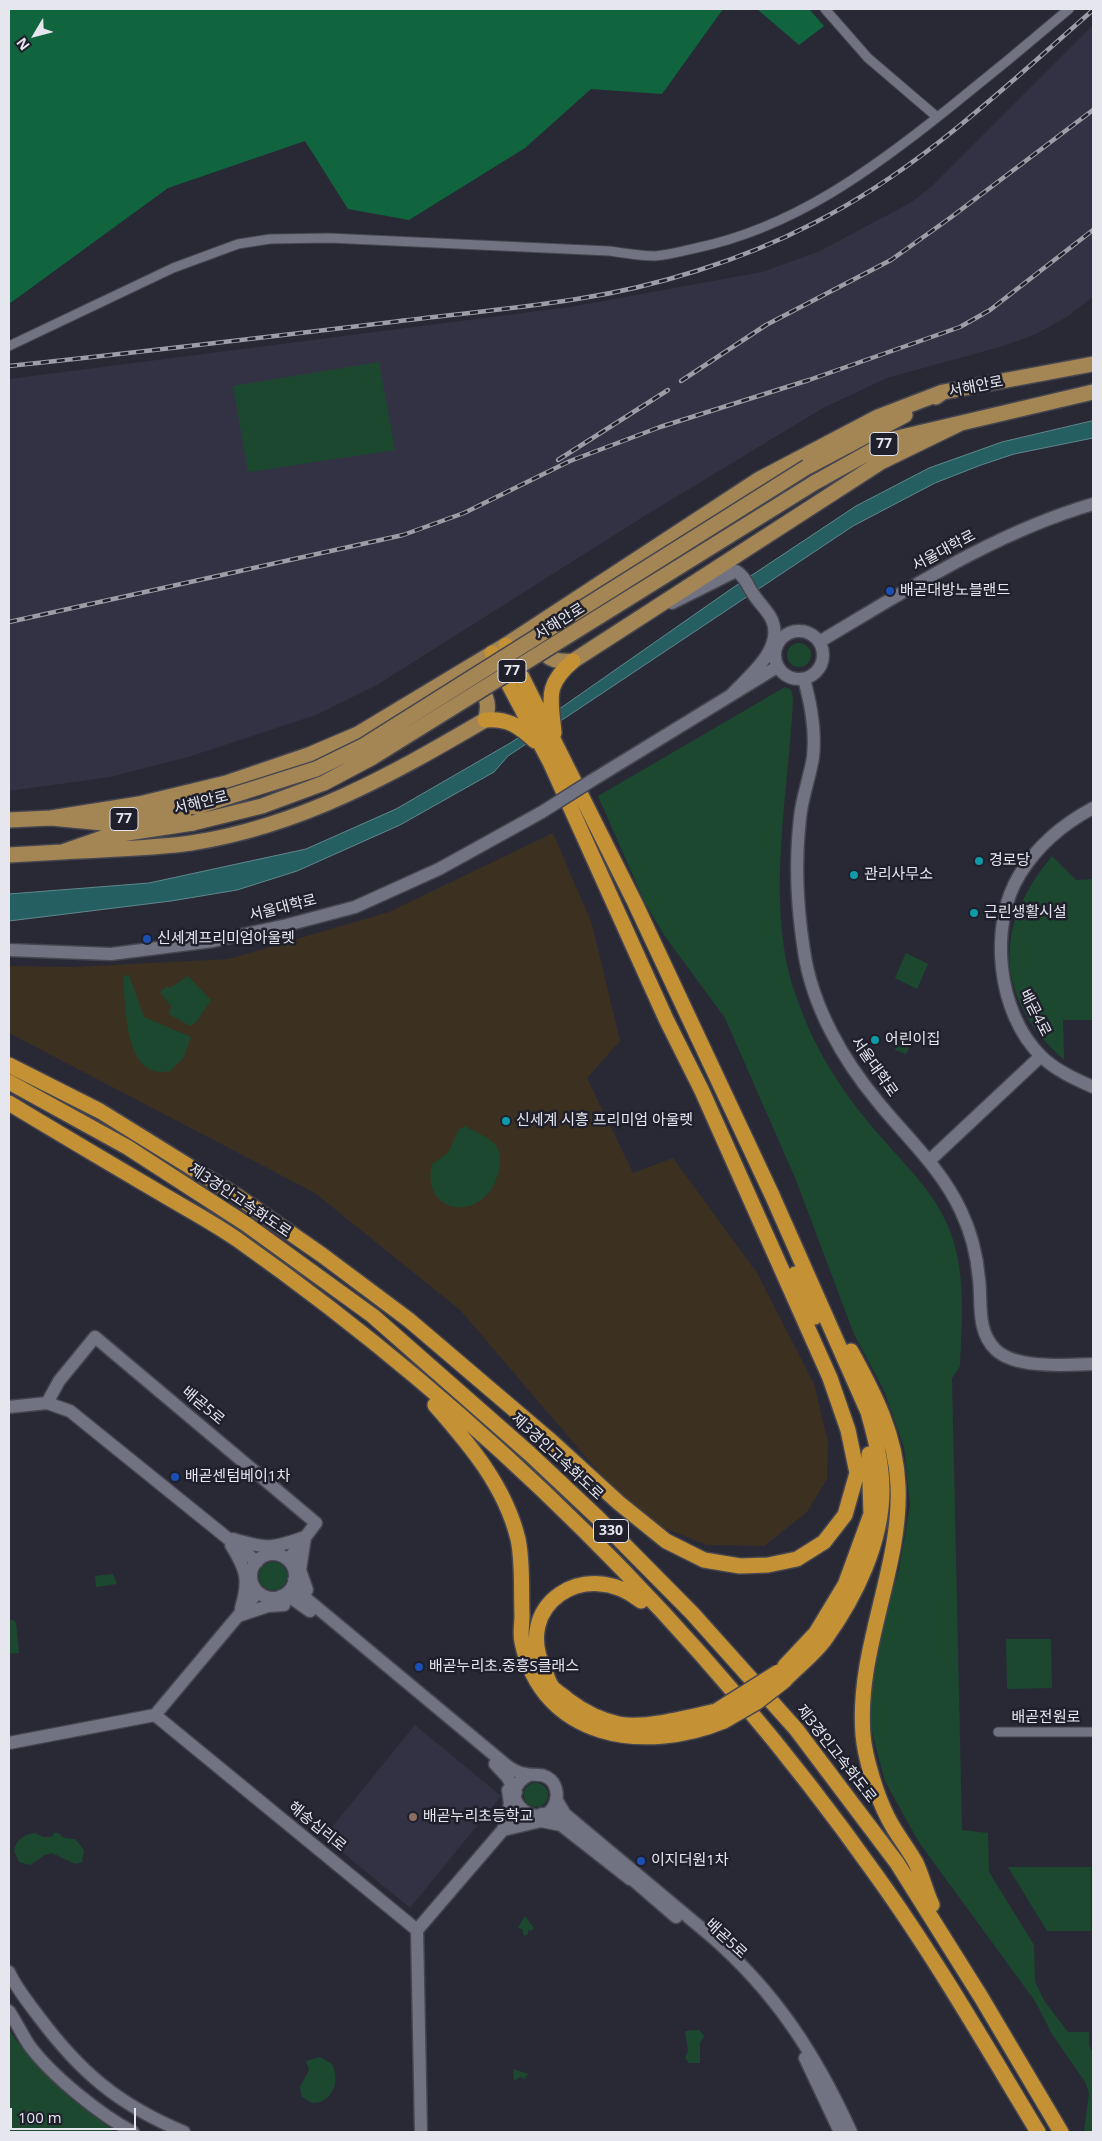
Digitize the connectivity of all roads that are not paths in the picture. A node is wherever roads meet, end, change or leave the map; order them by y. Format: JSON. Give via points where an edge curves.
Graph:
{"nodes":[{"id":1,"x":825,"y":9,"type":"edge"},
{"id":2,"x":1069,"y":9,"type":"edge"},
{"id":3,"x":937,"y":117,"type":"junction"},
{"id":4,"x":9,"y":346,"type":"edge"},
{"id":5,"x":1093,"y":364,"type":"edge"},
{"id":6,"x":943,"y":392,"type":"junction"},
{"id":7,"x":1093,"y":392,"type":"edge"},
{"id":8,"x":1074,"y":396,"type":"junction"},
{"id":9,"x":1093,"y":396,"type":"edge"},
{"id":10,"x":961,"y":423,"type":"junction"},
{"id":11,"x":1093,"y":504,"type":"edge"},
{"id":12,"x":644,"y":616,"type":"junction"},
{"id":13,"x":546,"y":619,"type":"junction"},
{"id":14,"x":774,"y":620,"type":"junction"},
{"id":15,"x":819,"y":642,"type":"junction"},
{"id":16,"x":777,"y":644,"type":"junction"},
{"id":17,"x":506,"y":645,"type":"junction"},
{"id":18,"x":492,"y":653,"type":"junction"},
{"id":19,"x":574,"y":661,"type":"junction"},
{"id":20,"x":777,"y":667,"type":"junction"},
{"id":21,"x":456,"y":676,"type":"junction"},
{"id":22,"x":804,"y":679,"type":"junction"},
{"id":23,"x":732,"y":694,"type":"junction"},
{"id":24,"x":533,"y":712,"type":"junction"},
{"id":25,"x":485,"y":720,"type":"junction"},
{"id":26,"x":552,"y":751,"type":"junction"},
{"id":27,"x":1093,"y":808,"type":"edge"},
{"id":28,"x":51,"y":818,"type":"junction"},
{"id":29,"x":9,"y":820,"type":"edge"},
{"id":30,"x":62,"y":852,"type":"junction"},
{"id":31,"x":9,"y":855,"type":"edge"},
{"id":32,"x":9,"y":950,"type":"edge"},
{"id":33,"x":1041,"y":1056,"type":"junction"},
{"id":34,"x":9,"y":1065,"type":"edge"},
{"id":35,"x":9,"y":1082,"type":"edge"},
{"id":36,"x":1093,"y":1087,"type":"edge"},
{"id":37,"x":9,"y":1103,"type":"edge"},
{"id":38,"x":722,"y":1136,"type":"junction"},
{"id":39,"x":930,"y":1160,"type":"junction"},
{"id":40,"x":804,"y":1265,"type":"junction"},
{"id":41,"x":364,"y":1333,"type":"junction"},
{"id":42,"x":1093,"y":1364,"type":"edge"},
{"id":43,"x":46,"y":1403,"type":"junction"},
{"id":44,"x":9,"y":1407,"type":"edge"},
{"id":45,"x":226,"y":1536,"type":"junction"},
{"id":46,"x":305,"y":1537,"type":"junction"},
{"id":47,"x":288,"y":1560,"type":"junction"},
{"id":48,"x":256,"y":1562,"type":"junction"},
{"id":49,"x":294,"y":1580,"type":"junction"},
{"id":50,"x":258,"y":1592,"type":"junction"},
{"id":51,"x":281,"y":1596,"type":"junction"},
{"id":52,"x":321,"y":1615,"type":"junction"},
{"id":53,"x":238,"y":1616,"type":"junction"},
{"id":54,"x":706,"y":1658,"type":"junction"},
{"id":55,"x":781,"y":1677,"type":"junction"},
{"id":56,"x":155,"y":1714,"type":"junction"},
{"id":57,"x":720,"y":1716,"type":"junction"},
{"id":58,"x":998,"y":1732,"type":"dead end"},
{"id":59,"x":1093,"y":1732,"type":"edge"},
{"id":60,"x":9,"y":1743,"type":"edge"},
{"id":61,"x":485,"y":1752,"type":"junction"},
{"id":62,"x":530,"y":1775,"type":"junction"},
{"id":63,"x":516,"y":1792,"type":"junction"},
{"id":64,"x":556,"y":1799,"type":"junction"},
{"id":65,"x":521,"y":1809,"type":"junction"},
{"id":66,"x":542,"y":1814,"type":"junction"},
{"id":67,"x":503,"y":1830,"type":"junction"},
{"id":68,"x":641,"y":1881,"type":"junction"},
{"id":69,"x":417,"y":1930,"type":"junction"},
{"id":70,"x":942,"y":1935,"type":"junction"},
{"id":71,"x":9,"y":1972,"type":"edge"},
{"id":72,"x":9,"y":2011,"type":"edge"},
{"id":73,"x":133,"y":2132,"type":"edge"},
{"id":74,"x":184,"y":2132,"type":"edge"},
{"id":75,"x":422,"y":2132,"type":"edge"},
{"id":76,"x":840,"y":2132,"type":"edge"},
{"id":77,"x":851,"y":2132,"type":"edge"},
{"id":78,"x":1038,"y":2132,"type":"edge"},
{"id":79,"x":1061,"y":2132,"type":"edge"}],
"edges":[{"from":1,"to":3,"type":"street","via":[[868,58]]},
{"from":2,"to":3,"type":"street"},
{"from":3,"to":4,"type":"street","via":[[812,205],[716,244],[655,256],[329,238],[270,239],[238,244],[173,268]]},
{"from":5,"to":6,"type":"main road","name":"서해안로","number":"77"},
{"from":6,"to":13,"type":"main road","via":[[878,417],[758,480]]},
{"from":6,"to":28,"type":"main road","name":"서해안로","number":"77","bridge":true,"via":[[887,426],[807,467],[363,746],[316,769],[196,807],[103,823]]},
{"from":7,"to":8,"type":"main road","name":"서해안로","number":"77"},
{"from":8,"to":9,"type":"main road"},
{"from":8,"to":10,"type":"main road","name":"서해안로","number":"77"},
{"from":10,"to":12,"type":"main road","via":[[881,462]]},
{"from":10,"to":30,"type":"main road","name":"서해안로","number":"77","bridge":true,"via":[[893,439],[814,483],[373,757],[332,779],[262,806],[193,823],[108,836]]},
{"from":11,"to":15,"type":"street","name":"서울대학로","via":[[1034,524],[982,548]]},
{"from":12,"to":14,"type":"street","via":[[709,586],[730,572],[741,575]]},
{"from":12,"to":19,"type":"main road"},
{"from":13,"to":17,"type":"main road"},
{"from":13,"to":19,"type":"main road","via":[[538,630],[546,655],[555,662]]},
{"from":14,"to":16,"type":"street","via":[[780,628]]},
{"from":14,"to":23,"type":"street","via":[[769,653]]},
{"from":15,"to":16,"type":"street","via":[[805,632],[796,631]]},
{"from":15,"to":22,"type":"street","via":[[822,662],[815,673]]},
{"from":16,"to":20,"type":"street"},
{"from":17,"to":18,"type":"main road"},
{"from":17,"to":24,"type":"highway"},
{"from":18,"to":21,"type":"main road"},
{"from":18,"to":24,"type":"highway"},
{"from":19,"to":24,"type":"highway","via":[[560,672]]},
{"from":20,"to":22,"type":"street","via":[[788,677]]},
{"from":20,"to":23,"type":"street","name":"서울대학로"},
{"from":21,"to":25,"type":"main road","via":[[467,677],[485,696],[489,709]]},
{"from":21,"to":28,"type":"main road","via":[[358,734],[311,754],[226,783],[139,804]]},
{"from":22,"to":39,"type":"street","name":"서울대학로","via":[[814,724],[813,758],[800,818],[798,884],[809,974],[831,1030],[854,1071]]},
{"from":23,"to":32,"type":"street","name":"서울대학로","bridge":true,"via":[[542,812],[438,868],[355,907],[213,942],[111,954]]},
{"from":24,"to":25,"type":"highway"},
{"from":24,"to":26,"type":"highway"},
{"from":24,"to":26,"type":"highway"},
{"from":25,"to":30,"type":"main road","via":[[384,778],[268,826],[190,843]]},
{"from":26,"to":38,"type":"highway","via":[[666,1019]]},
{"from":26,"to":40,"type":"highway","via":[[635,903]]},
{"from":27,"to":33,"type":"street","name":"배곧4로","via":[[1055,832],[1029,860],[1012,892],[1005,915],[1001,956],[1004,986],[1018,1020]]},
{"from":28,"to":29,"type":"main road","name":"서해안로","number":"77"},
{"from":30,"to":31,"type":"main road","name":"서해안로","number":"77"},
{"from":33,"to":36,"type":"street","name":"배곧4로"},
{"from":33,"to":39,"type":"street"},
{"from":34,"to":38,"type":"highway","via":[[100,1111],[237,1196],[322,1255],[409,1320],[666,1541],[704,1560],[740,1566],[768,1565],[797,1558],[824,1542],[845,1515],[857,1473],[848,1430],[830,1378]]},
{"from":35,"to":70,"type":"highway","name":"제3경인고속화도로","number":"330","via":[[127,1147],[246,1224],[373,1316],[530,1454],[692,1613],[796,1729],[897,1862]]},
{"from":37,"to":41,"type":"highway","number":"330","via":[[234,1238]]},
{"from":38,"to":55,"type":"highway","via":[[782,1246],[861,1414],[869,1452],[871,1514],[846,1585],[816,1633]]},
{"from":39,"to":42,"type":"street","name":"서울대학로","via":[[962,1212],[970,1236],[980,1282],[980,1316],[990,1343],[998,1352],[1025,1362]]},
{"from":40,"to":55,"type":"highway","via":[[868,1412],[878,1449],[882,1490],[877,1535],[856,1588],[825,1639]]},
{"from":40,"to":70,"type":"highway","via":[[878,1400],[892,1444],[898,1485],[896,1528],[870,1644],[863,1692],[863,1736],[887,1817],[916,1864]]},
{"from":41,"to":54,"type":"highway","number":"330","via":[[584,1530]]},
{"from":41,"to":57,"type":"highway","via":[[464,1438],[499,1487],[518,1540],[522,1641],[536,1682],[554,1703],[582,1725],[613,1735],[657,1738],[706,1728]]},
{"from":43,"to":44,"type":"street"},
{"from":43,"to":45,"type":"street","via":[[70,1412]]},
{"from":43,"to":46,"type":"street","name":"배곧5로","via":[[59,1380],[95,1337],[316,1523]]},
{"from":45,"to":46,"type":"street","via":[[271,1548]]},
{"from":45,"to":48,"type":"street"},
{"from":45,"to":53,"type":"street","via":[[246,1572],[246,1593]]},
{"from":46,"to":47,"type":"street","name":"배곧5로"},
{"from":46,"to":52,"type":"street","via":[[302,1578]]},
{"from":47,"to":48,"type":"street","via":[[275,1554]]},
{"from":47,"to":49,"type":"street","name":"배곧5로"},
{"from":48,"to":50,"type":"street","via":[[251,1576]]},
{"from":49,"to":51,"type":"street","via":[[289,1591]]},
{"from":49,"to":52,"type":"street","name":"배곧5로","via":[[302,1596]]},
{"from":50,"to":51,"type":"street","name":"배곧5로","via":[[268,1598]]},
{"from":50,"to":53,"type":"street"},
{"from":51,"to":52,"type":"street","name":"배곧5로"},
{"from":52,"to":53,"type":"street","via":[[274,1604]]},
{"from":52,"to":61,"type":"street","name":"배곧5로"},
{"from":53,"to":56,"type":"street"},
{"from":54,"to":57,"type":"highway","via":[[627,1590],[600,1583],[570,1588],[555,1597],[539,1623],[536,1636],[538,1658],[553,1688],[586,1714],[620,1725]]},
{"from":54,"to":78,"type":"highway","number":"330","via":[[777,1743],[877,1876],[963,2008]]},
{"from":55,"to":57,"type":"highway","bridge":true},
{"from":56,"to":60,"type":"street"},
{"from":56,"to":69,"type":"street","name":"해송십리로"},
{"from":58,"to":59,"type":"street","name":"배곧전원로"},
{"from":61,"to":62,"type":"street","name":"배곧5로","via":[[512,1770]]},
{"from":61,"to":63,"type":"street","name":"배곧5로"},
{"from":61,"to":67,"type":"street","via":[[508,1790],[510,1804]]},
{"from":61,"to":68,"type":"street","name":"배곧5로","via":[[517,1766],[552,1773],[561,1786],[563,1806]]},
{"from":62,"to":63,"type":"street","via":[[519,1783]]},
{"from":62,"to":64,"type":"street","name":"배곧5로","via":[[548,1778],[556,1789]]},
{"from":63,"to":65,"type":"street","name":"배곧5로"},
{"from":64,"to":66,"type":"street","via":[[553,1808]]},
{"from":64,"to":68,"type":"street","name":"배곧5로","via":[[565,1814]]},
{"from":65,"to":66,"type":"street","name":"배곧5로","via":[[534,1816]]},
{"from":65,"to":67,"type":"street"},
{"from":66,"to":68,"type":"street","name":"배곧5로","via":[[571,1827]]},
{"from":67,"to":68,"type":"street","via":[[541,1821],[561,1825]]},
{"from":67,"to":69,"type":"street"},
{"from":68,"to":76,"type":"street","name":"배곧5로","via":[[744,1978],[771,2010],[808,2062]]},
{"from":68,"to":77,"type":"street","name":"배곧5로","via":[[736,1958],[782,2011],[818,2064]]},
{"from":69,"to":75,"type":"street"},
{"from":70,"to":79,"type":"highway","name":"제3경인고속화도로","number":"330"},
{"from":71,"to":74,"type":"street","via":[[15,1985],[64,2050],[103,2087],[149,2117]]},
{"from":72,"to":73,"type":"street","via":[[30,2046],[70,2087],[111,2121]]}]}
